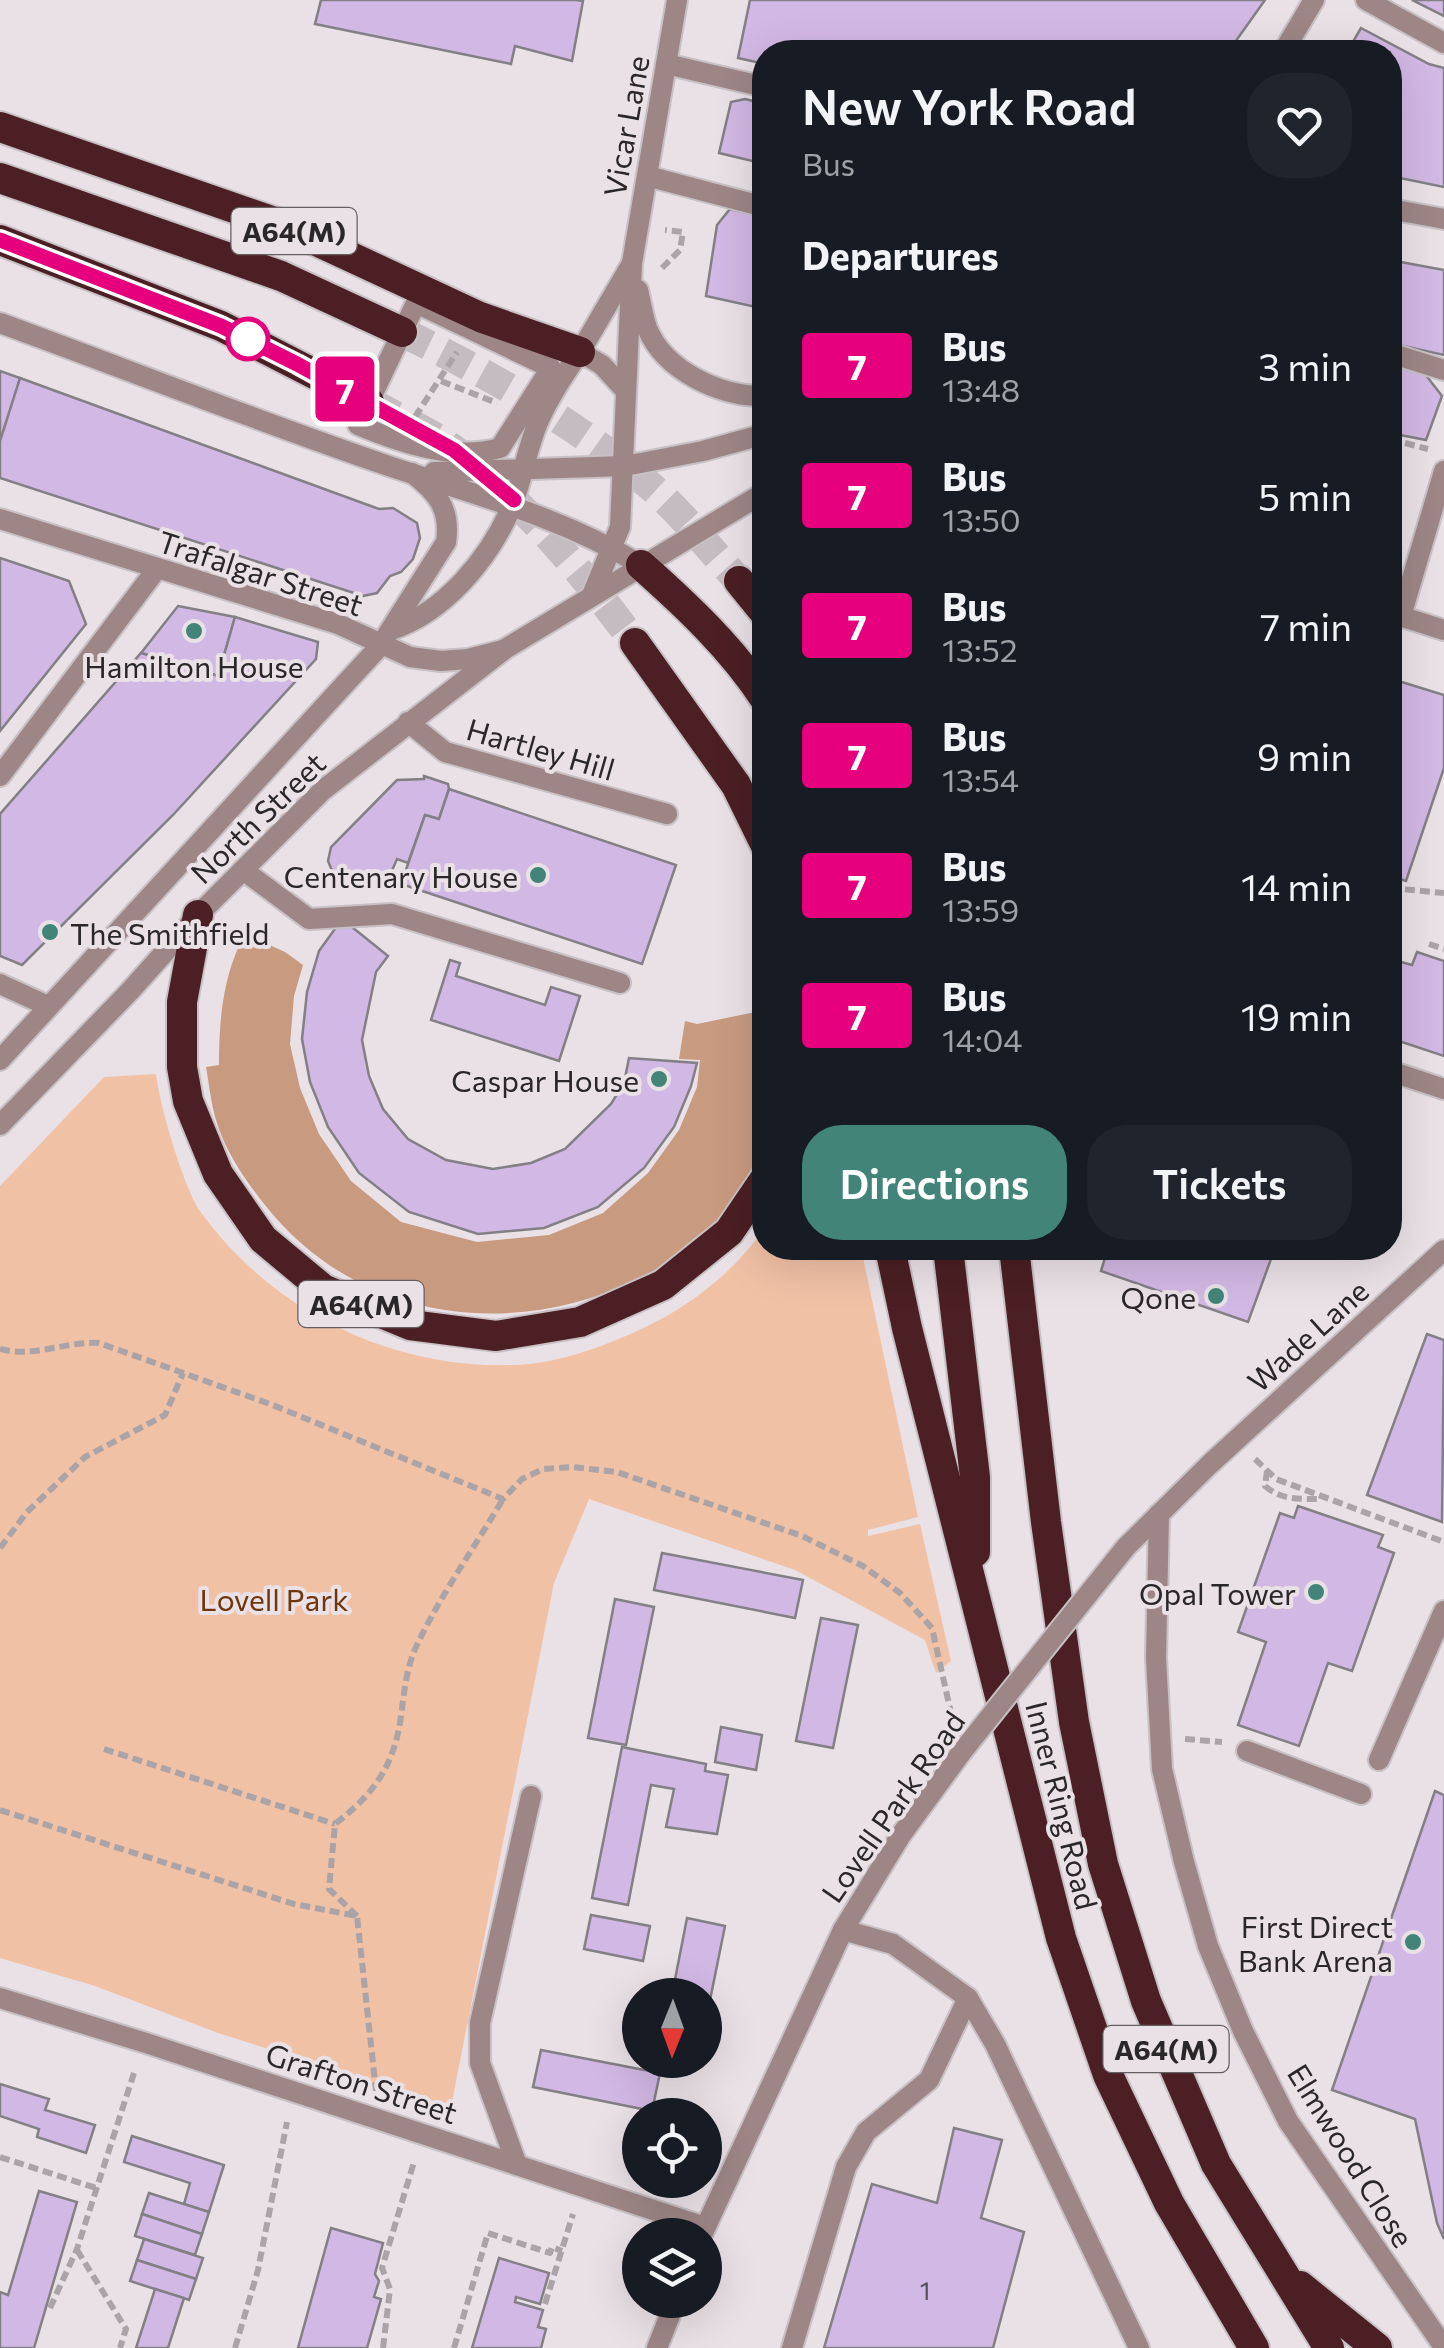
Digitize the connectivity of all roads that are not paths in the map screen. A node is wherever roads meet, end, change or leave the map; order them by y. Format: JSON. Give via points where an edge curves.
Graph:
{"nodes":[{"id":1,"x":677,"y":0,"type":"edge"},
{"id":2,"x":1314,"y":0,"type":"edge"},
{"id":3,"x":1366,"y":0,"type":"edge"},
{"id":4,"x":1290,"y":40,"type":"edge"},
{"id":5,"x":1444,"y":42,"type":"edge"},
{"id":6,"x":666,"y":64,"type":"junction"},
{"id":7,"x":752,"y":84,"type":"edge"},
{"id":8,"x":0,"y":127,"type":"edge"},
{"id":9,"x":647,"y":176,"type":"junction"},
{"id":10,"x":0,"y":178,"type":"edge"},
{"id":11,"x":752,"y":203,"type":"edge"},
{"id":12,"x":1402,"y":212,"type":"edge"},
{"id":13,"x":1444,"y":219,"type":"edge"},
{"id":14,"x":0,"y":240,"type":"edge"},
{"id":15,"x":632,"y":263,"type":"junction"},
{"id":16,"x":0,"y":323,"type":"edge"},
{"id":17,"x":402,"y":332,"type":"junction"},
{"id":18,"x":580,"y":352,"type":"junction"},
{"id":19,"x":1402,"y":357,"type":"edge"},
{"id":20,"x":1444,"y":370,"type":"edge"},
{"id":21,"x":626,"y":391,"type":"junction"},
{"id":22,"x":752,"y":396,"type":"edge"},
{"id":23,"x":369,"y":402,"type":"junction"},
{"id":24,"x":752,"y":438,"type":"edge"},
{"id":25,"x":625,"y":466,"type":"junction"},
{"id":26,"x":520,"y":472,"type":"junction"},
{"id":27,"x":412,"y":473,"type":"junction"},
{"id":28,"x":1443,"y":481,"type":"edge"},
{"id":29,"x":752,"y":500,"type":"edge"},
{"id":30,"x":513,"y":504,"type":"junction"},
{"id":31,"x":0,"y":519,"type":"edge"},
{"id":32,"x":612,"y":548,"type":"junction"},
{"id":33,"x":641,"y":565,"type":"junction"},
{"id":34,"x":156,"y":570,"type":"junction"},
{"id":35,"x":739,"y":581,"type":"tunnel mouth"},
{"id":36,"x":592,"y":595,"type":"junction"},
{"id":37,"x":752,"y":597,"type":"edge"},
{"id":38,"x":1402,"y":598,"type":"edge"},
{"id":39,"x":1402,"y":617,"type":"edge"},
{"id":40,"x":1444,"y":630,"type":"edge"},
{"id":41,"x":386,"y":638,"type":"junction"},
{"id":42,"x":635,"y":644,"type":"tunnel mouth"},
{"id":43,"x":504,"y":649,"type":"junction"},
{"id":44,"x":752,"y":679,"type":"edge"},
{"id":45,"x":408,"y":722,"type":"junction"},
{"id":46,"x":0,"y":776,"type":"edge"},
{"id":47,"x":667,"y":814,"type":"dead end"},
{"id":48,"x":752,"y":818,"type":"edge"},
{"id":49,"x":243,"y":870,"type":"junction"},
{"id":50,"x":198,"y":915,"type":"junction"},
{"id":51,"x":620,"y":983,"type":"dead end"},
{"id":52,"x":0,"y":984,"type":"edge"},
{"id":53,"x":48,"y":1006,"type":"junction"},
{"id":54,"x":0,"y":1060,"type":"edge"},
{"id":55,"x":1402,"y":1075,"type":"edge"},
{"id":56,"x":1444,"y":1089,"type":"edge"},
{"id":57,"x":0,"y":1125,"type":"edge"},
{"id":58,"x":752,"y":1197,"type":"edge"},
{"id":59,"x":1444,"y":1250,"type":"edge"},
{"id":60,"x":893,"y":1260,"type":"edge"},
{"id":61,"x":949,"y":1260,"type":"edge"},
{"id":62,"x":1016,"y":1260,"type":"edge"},
{"id":63,"x":1210,"y":1464,"type":"joint"},
{"id":64,"x":1159,"y":1514,"type":"junction"},
{"id":65,"x":975,"y":1600,"type":"junction"},
{"id":66,"x":1444,"y":1611,"type":"edge"},
{"id":67,"x":1247,"y":1751,"type":"dead end"},
{"id":68,"x":1380,"y":1760,"type":"dead end"},
{"id":69,"x":1361,"y":1794,"type":"dead end"},
{"id":70,"x":531,"y":1796,"type":"dead end"},
{"id":71,"x":843,"y":1930,"type":"junction"},
{"id":72,"x":0,"y":1998,"type":"edge"},
{"id":73,"x":968,"y":1998,"type":"junction"},
{"id":74,"x":518,"y":2165,"type":"junction"},
{"id":75,"x":667,"y":2218,"type":"edge"},
{"id":76,"x":709,"y":2218,"type":"edge"},
{"id":77,"x":1286,"y":2275,"type":"junction"},
{"id":78,"x":669,"y":2318,"type":"edge"},
{"id":79,"x":1234,"y":2318,"type":"junction"},
{"id":80,"x":657,"y":2348,"type":"edge"},
{"id":81,"x":792,"y":2348,"type":"edge"},
{"id":82,"x":1140,"y":2348,"type":"edge"},
{"id":83,"x":1246,"y":2348,"type":"edge"},
{"id":84,"x":1254,"y":2348,"type":"edge"},
{"id":85,"x":1329,"y":2348,"type":"edge"},
{"id":86,"x":1377,"y":2348,"type":"edge"},
{"id":87,"x":1444,"y":2348,"type":"edge"}],
"edges":[{"from":1,"to":6,"type":"street","name":"Vicar Lane"},
{"from":2,"to":4,"type":"street"},
{"from":3,"to":5,"type":"street"},
{"from":6,"to":7,"type":"street"},
{"from":6,"to":9,"type":"street","name":"Vicar Lane"},
{"from":8,"to":18,"type":"highway","number":"A64(M)","via":[[280,224],[480,317]]},
{"from":9,"to":11,"type":"street"},
{"from":9,"to":15,"type":"street","name":"Vicar Lane"},
{"from":10,"to":17,"type":"highway","number":"A64(M)","via":[[281,276]]},
{"from":12,"to":13,"type":"street"},
{"from":14,"to":23,"type":"highway","via":[[221,326]]},
{"from":15,"to":18,"type":"street","name":"Vicar Lane"},
{"from":15,"to":21,"type":"street","name":"Vicar Lane"},
{"from":15,"to":22,"type":"street","name":"Vicar Lane","via":[[660,350],[713,387]]},
{"from":16,"to":27,"type":"street"},
{"from":17,"to":23,"type":"street"},
{"from":17,"to":23,"type":"street","via":[[416,303],[552,368],[500,448],[483,453],[397,441],[358,426]]},
{"from":18,"to":21,"type":"street"},
{"from":18,"to":26,"type":"street","name":"Vicar Lane","via":[[540,418]]},
{"from":19,"to":20,"type":"street"},
{"from":21,"to":25,"type":"street","name":"Vicar Lane"},
{"from":24,"to":25,"type":"street"},
{"from":25,"to":26,"type":"street"},
{"from":25,"to":32,"type":"street"},
{"from":26,"to":27,"type":"street"},
{"from":26,"to":30,"type":"street","name":"Vicar Lane"},
{"from":27,"to":30,"type":"street"},
{"from":27,"to":41,"type":"street","via":[[445,506],[446,542]]},
{"from":28,"to":38,"type":"street"},
{"from":29,"to":33,"type":"street","name":"North Street"},
{"from":30,"to":32,"type":"street"},
{"from":30,"to":41,"type":"street","name":"North Street","via":[[444,602]]},
{"from":31,"to":34,"type":"street","name":"Trafalgar Street"},
{"from":32,"to":33,"type":"street"},
{"from":32,"to":36,"type":"street"},
{"from":33,"to":36,"type":"street","name":"North Street"},
{"from":33,"to":44,"type":"highway"},
{"from":34,"to":41,"type":"street","name":"Trafalgar Street"},
{"from":34,"to":46,"type":"street"},
{"from":35,"to":37,"type":"highway"},
{"from":36,"to":43,"type":"street","name":"North Street"},
{"from":39,"to":40,"type":"street"},
{"from":41,"to":43,"type":"street","name":"Trafalgar Street","via":[[410,657],[441,661]]},
{"from":41,"to":53,"type":"street","name":"North Street"},
{"from":42,"to":48,"type":"highway"},
{"from":43,"to":45,"type":"street","name":"North Street"},
{"from":45,"to":47,"type":"street","name":"Hartley Hill","via":[[445,752]]},
{"from":45,"to":49,"type":"street","name":"North Street","via":[[323,790]]},
{"from":49,"to":50,"type":"street","name":"North Street"},
{"from":49,"to":51,"type":"street","via":[[309,918],[392,914]]},
{"from":50,"to":57,"type":"street","name":"North Street"},
{"from":50,"to":58,"type":"highway","number":"A64(M)","via":[[182,1002],[188,1101],[218,1174],[263,1239],[324,1289],[410,1325],[496,1336],[580,1322],[664,1285],[728,1232]]},
{"from":52,"to":53,"type":"street"},
{"from":53,"to":54,"type":"street","name":"North Street"},
{"from":55,"to":56,"type":"street"},
{"from":59,"to":63,"type":"street","name":"Wade Lane"},
{"from":60,"to":65,"type":"highway","name":"Inner Ring Road","number":"A64(M)"},
{"from":61,"to":65,"type":"highway","number":"A64(M)","via":[[975,1478]]},
{"from":62,"to":77,"type":"highway","name":"Inner Ring Road","number":"A64(M)","via":[[1071,1704],[1103,1864],[1146,2001],[1208,2146]]},
{"from":63,"to":64,"type":"street","name":"Lovell Park Road"},
{"from":64,"to":71,"type":"street","name":"Lovell Park Road","bridge":true,"via":[[961,1753]]},
{"from":64,"to":87,"type":"street","name":"Elmwood Close","via":[[1162,1769],[1208,1946],[1288,2121]]},
{"from":65,"to":79,"type":"highway","name":"Inner Ring Road","number":"A64(M)","via":[[1060,1938],[1108,2074]]},
{"from":66,"to":68,"type":"street"},
{"from":67,"to":69,"type":"street"},
{"from":70,"to":74,"type":"street","via":[[480,2023],[480,2063]]},
{"from":71,"to":73,"type":"street","via":[[893,1944]]},
{"from":71,"to":76,"type":"street","name":"Lovell Park Road"},
{"from":72,"to":74,"type":"street","name":"Grafton Street"},
{"from":73,"to":81,"type":"street","via":[[929,2080],[866,2132],[846,2167]]},
{"from":73,"to":82,"type":"street"},
{"from":74,"to":75,"type":"street","name":"Grafton Street"},
{"from":77,"to":85,"type":"highway","name":"Inner Ring Road","number":"A64(M)"},
{"from":77,"to":86,"type":"highway","number":"A64(M)"},
{"from":78,"to":80,"type":"street"},
{"from":79,"to":83,"type":"highway","number":"A64(M)"},
{"from":79,"to":84,"type":"highway","name":"Inner Ring Road","number":"A64(M)"}]}
